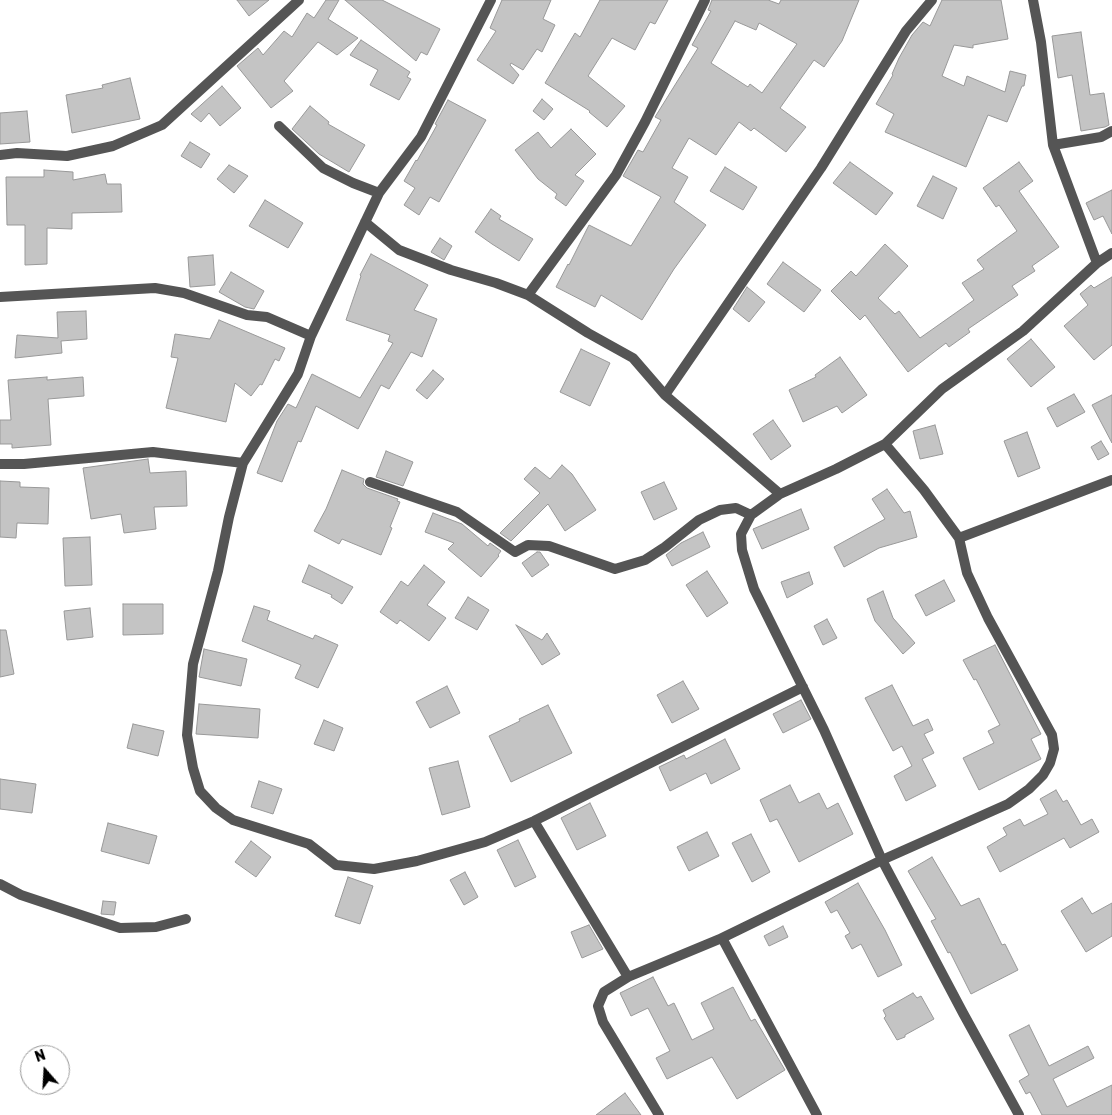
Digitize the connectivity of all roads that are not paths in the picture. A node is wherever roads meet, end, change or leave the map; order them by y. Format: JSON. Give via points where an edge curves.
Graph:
{"nodes":[{"id":1,"x":299,"y":0,"type":"edge"},
{"id":2,"x":492,"y":0,"type":"edge"},
{"id":3,"x":705,"y":0,"type":"edge"},
{"id":4,"x":932,"y":0,"type":"edge"},
{"id":5,"x":1033,"y":0,"type":"edge"},
{"id":6,"x":280,"y":126,"type":"dead end"},
{"id":7,"x":1112,"y":131,"type":"edge"},
{"id":8,"x":1053,"y":145,"type":"junction"},
{"id":9,"x":0,"y":155,"type":"edge"},
{"id":10,"x":379,"y":193,"type":"junction"},
{"id":11,"x":365,"y":222,"type":"junction"},
{"id":12,"x":1112,"y":253,"type":"edge"},
{"id":13,"x":1097,"y":263,"type":"junction"},
{"id":14,"x":528,"y":295,"type":"junction"},
{"id":15,"x":0,"y":297,"type":"edge"},
{"id":16,"x":311,"y":336,"type":"junction"},
{"id":17,"x":665,"y":395,"type":"junction"},
{"id":18,"x":884,"y":444,"type":"junction"},
{"id":19,"x":243,"y":463,"type":"junction"},
{"id":20,"x":0,"y":464,"type":"edge"},
{"id":21,"x":1112,"y":480,"type":"edge"},
{"id":22,"x":370,"y":482,"type":"dead end"},
{"id":23,"x":780,"y":494,"type":"junction"},
{"id":24,"x":750,"y":515,"type":"junction"},
{"id":25,"x":959,"y":538,"type":"junction"},
{"id":26,"x":803,"y":687,"type":"junction"},
{"id":27,"x":534,"y":821,"type":"junction"},
{"id":28,"x":882,"y":860,"type":"junction"},
{"id":29,"x":0,"y":884,"type":"edge"},
{"id":30,"x":186,"y":919,"type":"dead end"},
{"id":31,"x":722,"y":938,"type":"junction"},
{"id":32,"x":628,"y":977,"type":"junction"},
{"id":33,"x":659,"y":1115,"type":"edge"},
{"id":34,"x":817,"y":1115,"type":"edge"},
{"id":35,"x":1020,"y":1115,"type":"edge"}],
"edges":[{"from":1,"to":9,"type":"street","via":[[162,125],[113,146],[67,156]]},
{"from":2,"to":10,"type":"street","via":[[421,137]]},
{"from":3,"to":14,"type":"street","via":[[616,175]]},
{"from":4,"to":17,"type":"street","via":[[906,32],[821,168]]},
{"from":5,"to":8,"type":"street"},
{"from":6,"to":10,"type":"street","via":[[323,168]]},
{"from":7,"to":8,"type":"street","via":[[1101,137]]},
{"from":8,"to":13,"type":"street"},
{"from":10,"to":11,"type":"street"},
{"from":11,"to":14,"type":"street","via":[[399,250]]},
{"from":11,"to":16,"type":"street"},
{"from":12,"to":13,"type":"street"},
{"from":13,"to":18,"type":"street","via":[[1022,331],[942,389]]},
{"from":14,"to":17,"type":"street","via":[[633,358]]},
{"from":15,"to":16,"type":"street","via":[[155,288],[184,293],[246,315],[267,317]]},
{"from":16,"to":19,"type":"street","via":[[298,374]]},
{"from":17,"to":23,"type":"street"},
{"from":18,"to":23,"type":"street"},
{"from":18,"to":25,"type":"street","via":[[924,490]]},
{"from":19,"to":20,"type":"street","via":[[153,452]]},
{"from":19,"to":27,"type":"street","via":[[194,664],[187,734],[200,791],[233,820],[310,844],[336,865],[374,869],[485,842]]},
{"from":21,"to":25,"type":"street"},
{"from":22,"to":24,"type":"street","via":[[457,512],[515,552],[528,545],[549,546],[615,569],[645,560],[699,520],[720,510],[736,508]]},
{"from":23,"to":24,"type":"street"},
{"from":24,"to":26,"type":"street","via":[[741,534],[742,550],[754,589]]},
{"from":25,"to":28,"type":"street","via":[[967,573],[1052,734],[1054,749],[1043,775],[1008,804]]},
{"from":26,"to":27,"type":"street"},
{"from":26,"to":28,"type":"street"},
{"from":27,"to":32,"type":"street"},
{"from":28,"to":31,"type":"street"},
{"from":28,"to":35,"type":"street"},
{"from":29,"to":30,"type":"street","via":[[21,895],[120,928],[156,927]]},
{"from":31,"to":32,"type":"street"},
{"from":31,"to":34,"type":"street"},
{"from":32,"to":33,"type":"street","via":[[604,992],[598,1006],[603,1022]]}]}
